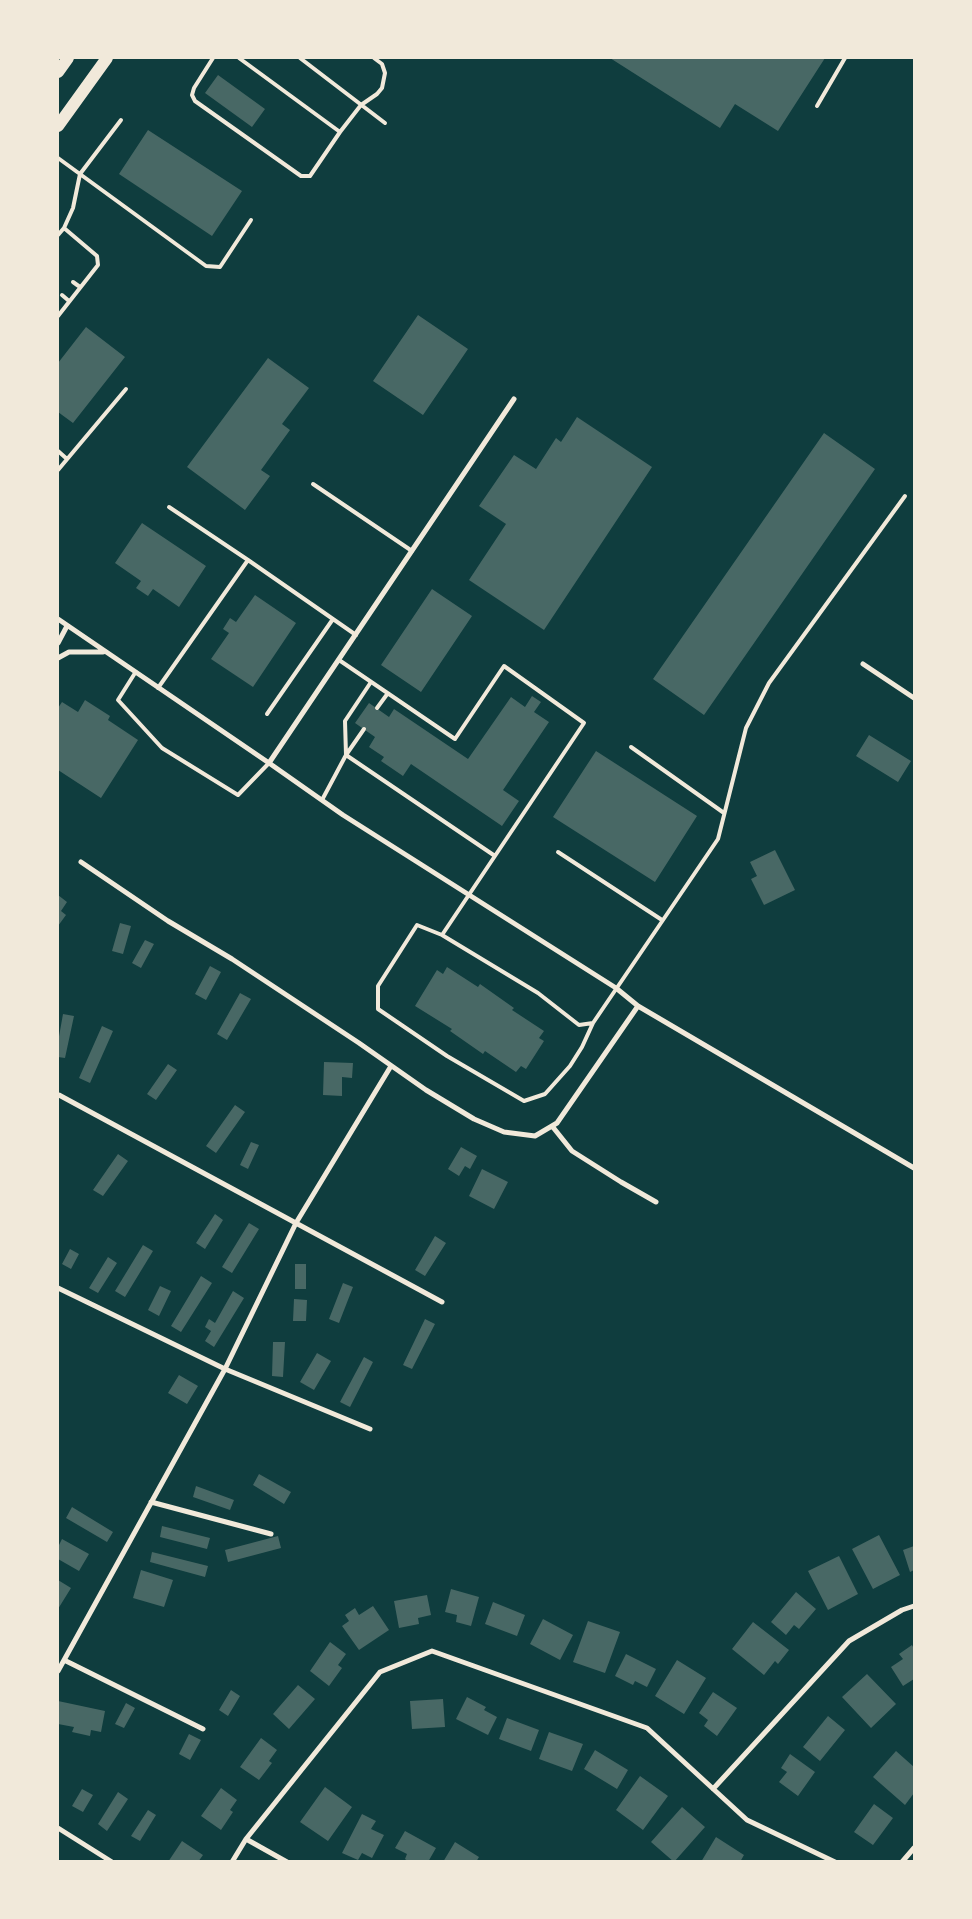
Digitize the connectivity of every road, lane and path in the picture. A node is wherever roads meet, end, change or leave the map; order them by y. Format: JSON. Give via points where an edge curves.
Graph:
{"nodes":[{"id":1,"x":68,"y":58,"type":"edge"},
{"id":2,"x":107,"y":58,"type":"edge"},
{"id":3,"x":213,"y":58,"type":"edge"},
{"id":4,"x":239,"y":58,"type":"edge"},
{"id":5,"x":300,"y":58,"type":"edge"},
{"id":6,"x":374,"y":58,"type":"edge"},
{"id":7,"x":845,"y":58,"type":"edge"},
{"id":8,"x":58,"y":72,"type":"edge"},
{"id":9,"x":361,"y":105,"type":"junction"},
{"id":10,"x":817,"y":106,"type":"dead end"},
{"id":11,"x":121,"y":120,"type":"dead end"},
{"id":12,"x":385,"y":124,"type":"dead end"},
{"id":13,"x":58,"y":126,"type":"edge"},
{"id":14,"x":340,"y":132,"type":"junction"},
{"id":15,"x":58,"y":158,"type":"edge"},
{"id":16,"x":80,"y":174,"type":"junction"},
{"id":17,"x":251,"y":220,"type":"dead end"},
{"id":18,"x":64,"y":228,"type":"junction"},
{"id":19,"x":58,"y":235,"type":"edge"},
{"id":20,"x":73,"y":282,"type":"dead end"},
{"id":21,"x":80,"y":287,"type":"junction"},
{"id":22,"x":62,"y":295,"type":"dead end"},
{"id":23,"x":69,"y":301,"type":"junction"},
{"id":24,"x":58,"y":316,"type":"edge"},
{"id":25,"x":126,"y":390,"type":"dead end"},
{"id":26,"x":514,"y":399,"type":"dead end"},
{"id":27,"x":58,"y":451,"type":"edge"},
{"id":28,"x":67,"y":459,"type":"junction"},
{"id":29,"x":58,"y":470,"type":"edge"},
{"id":30,"x":312,"y":484,"type":"dead end"},
{"id":31,"x":905,"y":496,"type":"dead end"},
{"id":32,"x":169,"y":507,"type":"dead end"},
{"id":33,"x":412,"y":551,"type":"junction"},
{"id":34,"x":248,"y":560,"type":"junction"},
{"id":35,"x":58,"y":619,"type":"edge"},
{"id":36,"x":333,"y":619,"type":"junction"},
{"id":37,"x":68,"y":626,"type":"junction"},
{"id":38,"x":356,"y":634,"type":"junction"},
{"id":39,"x":58,"y":643,"type":"edge"},
{"id":40,"x":104,"y":652,"type":"junction"},
{"id":41,"x":58,"y":658,"type":"edge"},
{"id":42,"x":339,"y":660,"type":"junction"},
{"id":43,"x":863,"y":664,"type":"dead end"},
{"id":44,"x":135,"y":673,"type":"junction"},
{"id":45,"x":371,"y":682,"type":"junction"},
{"id":46,"x":158,"y":688,"type":"junction"},
{"id":47,"x":388,"y":693,"type":"junction"},
{"id":48,"x":914,"y":698,"type":"edge"},
{"id":49,"x":377,"y":708,"type":"dead end"},
{"id":50,"x":268,"y":714,"type":"dead end"},
{"id":51,"x":364,"y":729,"type":"dead end"},
{"id":52,"x":631,"y":747,"type":"dead end"},
{"id":53,"x":346,"y":755,"type":"junction"},
{"id":54,"x":269,"y":763,"type":"junction"},
{"id":55,"x":322,"y":800,"type":"junction"},
{"id":56,"x":724,"y":813,"type":"junction"},
{"id":57,"x":558,"y":852,"type":"dead end"},
{"id":58,"x":495,"y":856,"type":"junction"},
{"id":59,"x":81,"y":862,"type":"dead end"},
{"id":60,"x":469,"y":894,"type":"junction"},
{"id":61,"x":662,"y":920,"type":"junction"},
{"id":62,"x":442,"y":935,"type":"junction"},
{"id":63,"x":616,"y":988,"type":"junction"},
{"id":64,"x":638,"y":1006,"type":"junction"},
{"id":65,"x":593,"y":1023,"type":"junction"},
{"id":66,"x":391,"y":1066,"type":"junction"},
{"id":67,"x":59,"y":1095,"type":"edge"},
{"id":68,"x":552,"y":1126,"type":"junction"},
{"id":69,"x":914,"y":1168,"type":"edge"},
{"id":70,"x":656,"y":1202,"type":"dead end"},
{"id":71,"x":296,"y":1223,"type":"junction"},
{"id":72,"x":58,"y":1288,"type":"edge"},
{"id":73,"x":442,"y":1302,"type":"dead end"},
{"id":74,"x":225,"y":1368,"type":"junction"},
{"id":75,"x":370,"y":1429,"type":"dead end"},
{"id":76,"x":151,"y":1502,"type":"junction"},
{"id":77,"x":271,"y":1534,"type":"dead end"},
{"id":78,"x":914,"y":1606,"type":"edge"},
{"id":79,"x":64,"y":1660,"type":"junction"},
{"id":80,"x":58,"y":1671,"type":"edge"},
{"id":81,"x":203,"y":1729,"type":"dead end"},
{"id":82,"x":713,"y":1788,"type":"junction"},
{"id":83,"x":58,"y":1828,"type":"edge"},
{"id":84,"x":246,"y":1839,"type":"junction"},
{"id":85,"x":914,"y":1848,"type":"edge"},
{"id":86,"x":112,"y":1862,"type":"edge"},
{"id":87,"x":232,"y":1862,"type":"edge"},
{"id":88,"x":287,"y":1862,"type":"edge"},
{"id":89,"x":835,"y":1862,"type":"edge"},
{"id":90,"x":902,"y":1862,"type":"edge"}],
"edges":[{"from":1,"to":8,"type":"main road"},
{"from":2,"to":13,"type":"main road"},
{"from":3,"to":14,"type":"lane","via":[[194,88],[195,101],[301,176],[310,176]]},
{"from":4,"to":14,"type":"lane"},
{"from":5,"to":9,"type":"lane"},
{"from":6,"to":9,"type":"lane","via":[[382,64],[385,81],[377,94]]},
{"from":7,"to":10,"type":"lane"},
{"from":9,"to":12,"type":"lane"},
{"from":9,"to":14,"type":"lane"},
{"from":11,"to":16,"type":"lane"},
{"from":15,"to":16,"type":"lane"},
{"from":16,"to":17,"type":"lane","via":[[206,266],[220,267]]},
{"from":16,"to":18,"type":"lane","via":[[73,208]]},
{"from":18,"to":19,"type":"lane"},
{"from":18,"to":21,"type":"lane","via":[[97,256],[98,265]]},
{"from":20,"to":21,"type":"lane"},
{"from":21,"to":23,"type":"lane"},
{"from":22,"to":23,"type":"lane"},
{"from":23,"to":24,"type":"lane"},
{"from":25,"to":28,"type":"lane"},
{"from":26,"to":33,"type":"street"},
{"from":27,"to":28,"type":"lane"},
{"from":28,"to":29,"type":"lane"},
{"from":30,"to":33,"type":"lane"},
{"from":31,"to":56,"type":"lane","via":[[768,684],[746,728]]},
{"from":32,"to":34,"type":"lane"},
{"from":33,"to":38,"type":"street"},
{"from":34,"to":36,"type":"lane"},
{"from":34,"to":46,"type":"lane"},
{"from":35,"to":37,"type":"street"},
{"from":36,"to":38,"type":"lane"},
{"from":36,"to":50,"type":"lane"},
{"from":37,"to":39,"type":"street"},
{"from":37,"to":40,"type":"street"},
{"from":38,"to":42,"type":"street"},
{"from":40,"to":41,"type":"street","via":[[69,652]]},
{"from":40,"to":44,"type":"street"},
{"from":42,"to":45,"type":"lane"},
{"from":42,"to":54,"type":"street"},
{"from":43,"to":48,"type":"street"},
{"from":44,"to":46,"type":"street"},
{"from":44,"to":54,"type":"lane","via":[[118,700],[162,748],[238,795]]},
{"from":45,"to":47,"type":"lane"},
{"from":45,"to":53,"type":"lane","via":[[345,721]]},
{"from":46,"to":54,"type":"street"},
{"from":47,"to":49,"type":"lane"},
{"from":47,"to":58,"type":"lane","via":[[455,739],[504,666],[584,722]]},
{"from":51,"to":53,"type":"lane"},
{"from":52,"to":56,"type":"lane"},
{"from":53,"to":55,"type":"lane"},
{"from":53,"to":58,"type":"lane"},
{"from":54,"to":55,"type":"street"},
{"from":55,"to":60,"type":"street"},
{"from":56,"to":61,"type":"lane","via":[[718,839]]},
{"from":57,"to":61,"type":"lane"},
{"from":58,"to":60,"type":"lane"},
{"from":59,"to":66,"type":"street"},
{"from":60,"to":62,"type":"lane"},
{"from":60,"to":63,"type":"street"},
{"from":61,"to":63,"type":"lane"},
{"from":62,"to":65,"type":"lane","via":[[538,993],[579,1025]]},
{"from":62,"to":65,"type":"lane","via":[[417,925],[378,986],[378,1009],[447,1056],[524,1101],[545,1094],[574,1060]]},
{"from":63,"to":64,"type":"street"},
{"from":63,"to":65,"type":"lane"},
{"from":64,"to":68,"type":"street","via":[[557,1124]]},
{"from":64,"to":69,"type":"street"},
{"from":66,"to":68,"type":"street","via":[[474,1119],[504,1132],[535,1136]]},
{"from":66,"to":71,"type":"street"},
{"from":67,"to":71,"type":"street"},
{"from":68,"to":70,"type":"street","via":[[572,1151]]},
{"from":71,"to":73,"type":"street"},
{"from":71,"to":74,"type":"street"},
{"from":72,"to":74,"type":"street"},
{"from":74,"to":75,"type":"street"},
{"from":74,"to":76,"type":"street"},
{"from":76,"to":77,"type":"street"},
{"from":76,"to":79,"type":"street"},
{"from":78,"to":82,"type":"street","via":[[849,1640]]},
{"from":79,"to":80,"type":"street"},
{"from":79,"to":81,"type":"street"},
{"from":82,"to":84,"type":"street","via":[[647,1728],[432,1651],[380,1672]]},
{"from":82,"to":89,"type":"street","via":[[747,1820]]},
{"from":83,"to":86,"type":"street"},
{"from":84,"to":87,"type":"street"},
{"from":84,"to":88,"type":"street"},
{"from":85,"to":90,"type":"street"}]}
